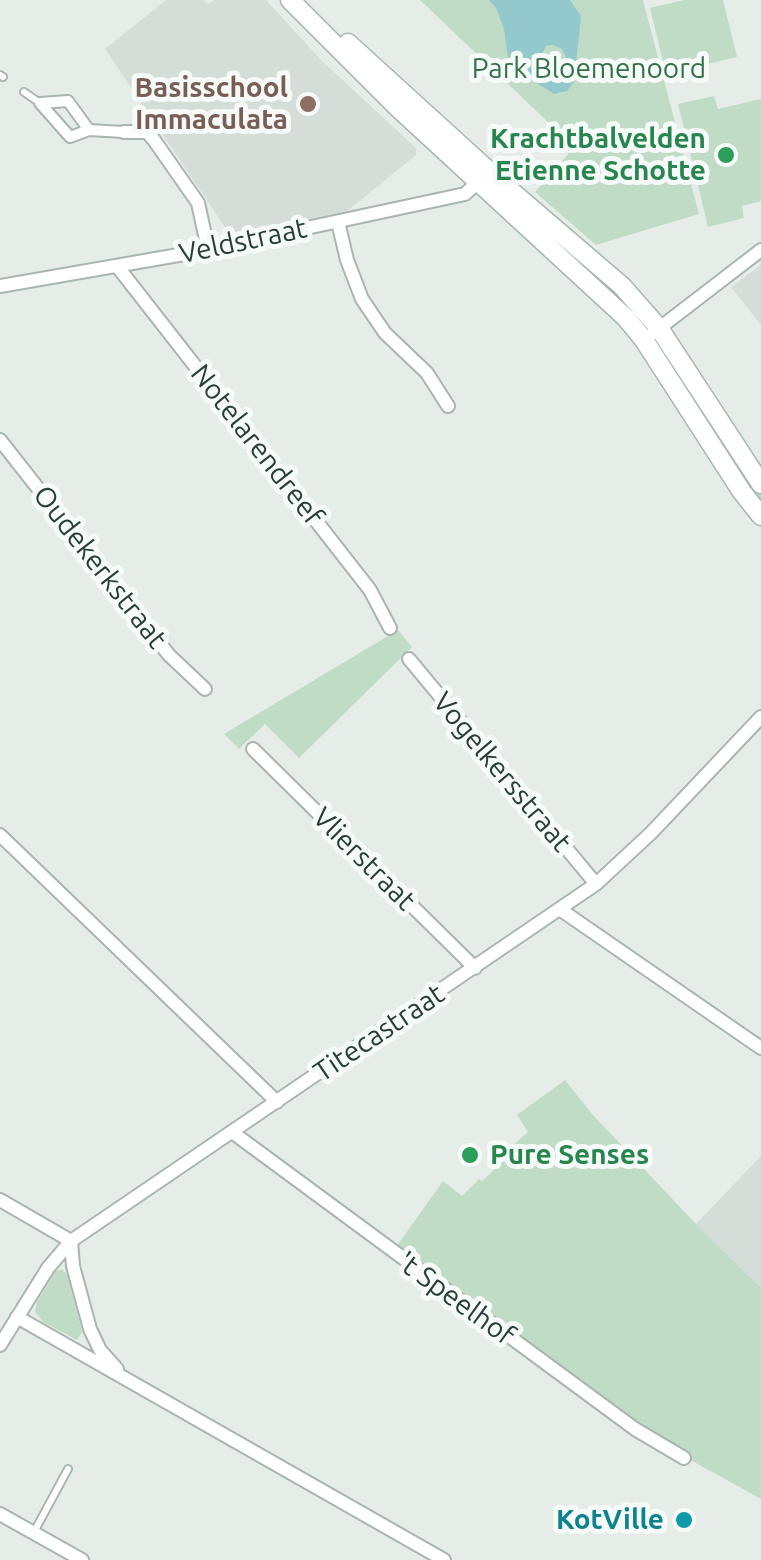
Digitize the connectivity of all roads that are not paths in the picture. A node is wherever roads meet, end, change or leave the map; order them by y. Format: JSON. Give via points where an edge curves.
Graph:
{"nodes":[{"id":1,"x":290,"y":0,"type":"edge"},
{"id":2,"x":305,"y":0,"type":"edge"},
{"id":3,"x":24,"y":92,"type":"dead end"},
{"id":4,"x":40,"y":104,"type":"junction"},
{"id":5,"x":89,"y":130,"type":"junction"},
{"id":6,"x":124,"y":132,"type":"joint"},
{"id":7,"x":479,"y":181,"type":"junction"},
{"id":8,"x":338,"y":222,"type":"junction"},
{"id":9,"x":208,"y":249,"type":"junction"},
{"id":10,"x":761,"y":250,"type":"edge"},
{"id":11,"x":117,"y":266,"type":"junction"},
{"id":12,"x":0,"y":286,"type":"edge"},
{"id":13,"x":651,"y":334,"type":"junction"},
{"id":14,"x":448,"y":406,"type":"dead end"},
{"id":15,"x":0,"y":440,"type":"edge"},
{"id":16,"x":761,"y":484,"type":"edge"},
{"id":17,"x":761,"y":516,"type":"edge"},
{"id":18,"x":390,"y":628,"type":"dead end"},
{"id":19,"x":409,"y":659,"type":"dead end"},
{"id":20,"x":205,"y":689,"type":"dead end"},
{"id":21,"x":761,"y":717,"type":"edge"},
{"id":22,"x":253,"y":749,"type":"dead end"},
{"id":23,"x":0,"y":835,"type":"edge"},
{"id":24,"x":596,"y":884,"type":"junction"},
{"id":25,"x":561,"y":910,"type":"junction"},
{"id":26,"x":474,"y":968,"type":"junction"},
{"id":27,"x":761,"y":1048,"type":"edge"},
{"id":28,"x":277,"y":1102,"type":"junction"},
{"id":29,"x":232,"y":1132,"type":"junction"},
{"id":30,"x":0,"y":1200,"type":"edge"},
{"id":31,"x":71,"y":1242,"type":"junction"},
{"id":32,"x":17,"y":1317,"type":"junction"},
{"id":33,"x":0,"y":1345,"type":"edge"},
{"id":34,"x":134,"y":1384,"type":"junction"},
{"id":35,"x":684,"y":1458,"type":"dead end"},
{"id":36,"x":68,"y":1469,"type":"dead end"},
{"id":37,"x":0,"y":1514,"type":"edge"},
{"id":38,"x":34,"y":1533,"type":"junction"},
{"id":39,"x":82,"y":1560,"type":"edge"},
{"id":40,"x":444,"y":1560,"type":"edge"}],
"edges":[{"from":1,"to":7,"type":"main road"},
{"from":2,"to":13,"type":"main road","via":[[622,286]]},
{"from":3,"to":4,"type":"lane"},
{"from":4,"to":5,"type":"street","via":[[68,101]]},
{"from":4,"to":5,"type":"street","via":[[70,137]]},
{"from":5,"to":6,"type":"street"},
{"from":6,"to":9,"type":"street","via":[[146,132],[154,140],[198,203]]},
{"from":7,"to":8,"type":"street","name":"Veldstraat","via":[[465,194]]},
{"from":7,"to":13,"type":"main road"},
{"from":8,"to":9,"type":"street","name":"Veldstraat"},
{"from":8,"to":14,"type":"street","via":[[362,299]]},
{"from":9,"to":11,"type":"street","name":"Veldstraat"},
{"from":10,"to":13,"type":"street"},
{"from":11,"to":12,"type":"street","name":"Veldstraat"},
{"from":11,"to":18,"type":"street","name":"Notelarendreef","via":[[370,590]]},
{"from":13,"to":16,"type":"main road"},
{"from":13,"to":17,"type":"main road"},
{"from":15,"to":20,"type":"street","name":"Oudekerkstraat","via":[[168,655]]},
{"from":19,"to":24,"type":"street","name":"Vogelkersstraat"},
{"from":21,"to":24,"type":"street","name":"Titecastraat"},
{"from":22,"to":26,"type":"street","name":"Vlierstraat"},
{"from":23,"to":28,"type":"street"},
{"from":24,"to":25,"type":"street","name":"Titecastraat"},
{"from":25,"to":26,"type":"street","name":"Titecastraat"},
{"from":25,"to":27,"type":"street"},
{"from":26,"to":28,"type":"street","name":"Titecastraat"},
{"from":28,"to":29,"type":"street","name":"Titecastraat"},
{"from":29,"to":31,"type":"street","name":"Titecastraat"},
{"from":29,"to":35,"type":"street","name":"'t Speelhof","via":[[635,1430]]},
{"from":30,"to":31,"type":"street"},
{"from":31,"to":32,"type":"street","name":"Titecastraat"},
{"from":31,"to":34,"type":"street","via":[[94,1337]]},
{"from":32,"to":33,"type":"street","name":"Titecastraat"},
{"from":32,"to":34,"type":"street"},
{"from":34,"to":40,"type":"street"},
{"from":36,"to":38,"type":"lane"},
{"from":37,"to":38,"type":"street"},
{"from":38,"to":39,"type":"street"}]}
